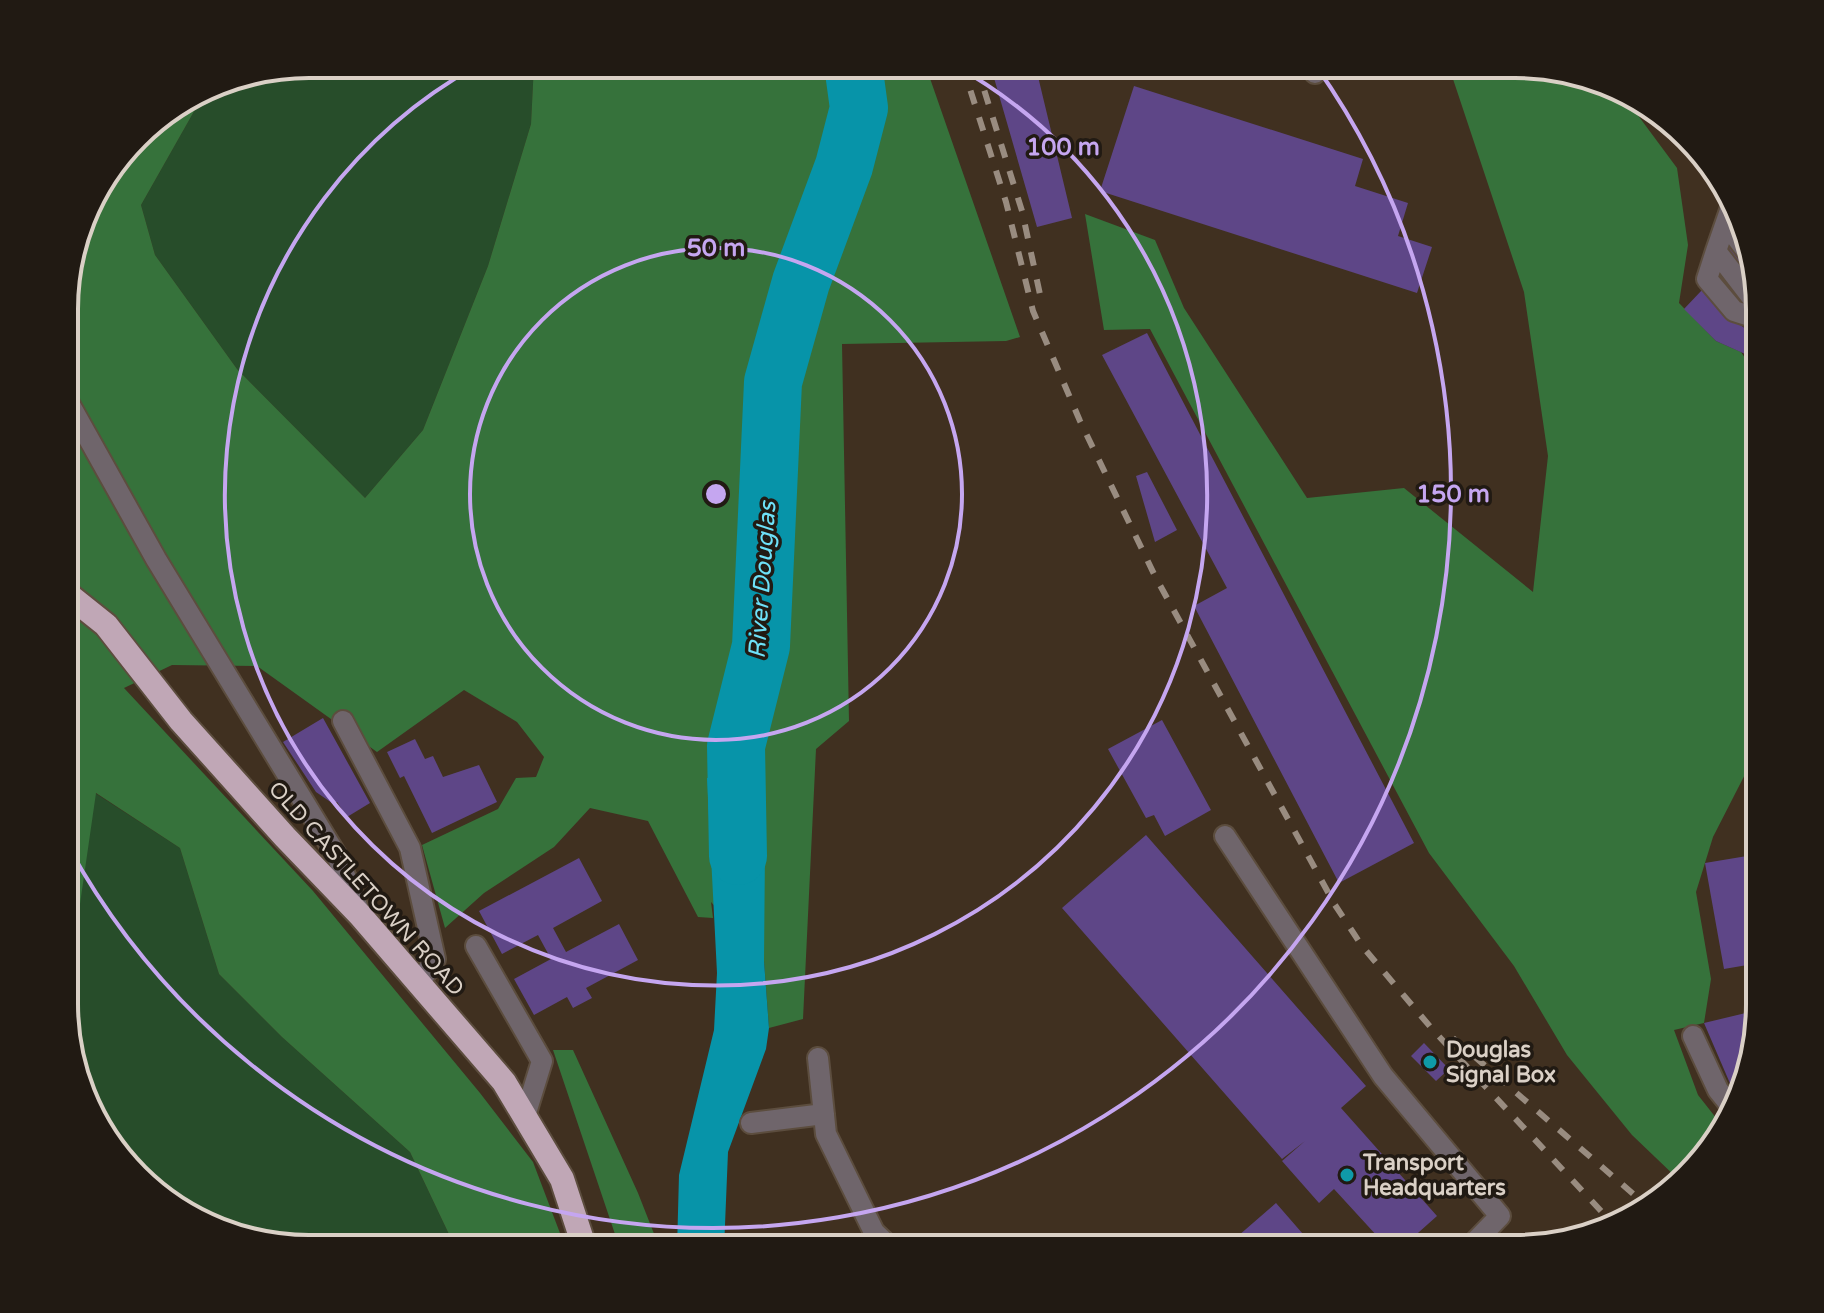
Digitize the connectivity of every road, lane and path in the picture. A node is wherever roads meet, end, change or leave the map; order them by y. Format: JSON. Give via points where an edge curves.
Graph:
{"nodes":[{"id":1,"x":1727,"y":220,"type":"edge"},
{"id":2,"x":1726,"y":224,"type":"junction"},
{"id":3,"x":1732,"y":231,"type":"edge"},
{"id":4,"x":1716,"y":251,"type":"junction"},
{"id":5,"x":1745,"y":289,"type":"edge"},
{"id":6,"x":1746,"y":315,"type":"edge"},
{"id":7,"x":78,"y":419,"type":"edge"},
{"id":8,"x":78,"y":603,"type":"edge"},
{"id":9,"x":343,"y":721,"type":"dead end"},
{"id":10,"x":1225,"y":836,"type":"dead end"},
{"id":11,"x":360,"y":915,"type":"junction"},
{"id":12,"x":476,"y":946,"type":"dead end"},
{"id":13,"x":420,"y":982,"type":"junction"},
{"id":14,"x":1693,"y":1036,"type":"dead end"},
{"id":15,"x":818,"y":1058,"type":"dead end"},
{"id":16,"x":1725,"y":1099,"type":"edge"},
{"id":17,"x":824,"y":1114,"type":"junction"},
{"id":18,"x":525,"y":1116,"type":"junction"},
{"id":19,"x":751,"y":1123,"type":"dead end"},
{"id":20,"x":580,"y":1235,"type":"edge"},
{"id":21,"x":877,"y":1235,"type":"edge"},
{"id":22,"x":1482,"y":1235,"type":"edge"}],
"edges":[{"from":1,"to":2,"type":"street"},
{"from":2,"to":3,"type":"street"},
{"from":2,"to":4,"type":"street"},
{"from":4,"to":5,"type":"street"},
{"from":4,"to":6,"type":"street","via":[[1707,279],[1734,311]]},
{"from":7,"to":11,"type":"street","via":[[156,559],[338,858]]},
{"from":8,"to":11,"type":"highway","name":"OLD CASTLETOWN ROAD","via":[[106,625],[181,721]]},
{"from":9,"to":13,"type":"street","via":[[410,848],[435,959]]},
{"from":10,"to":22,"type":"street","via":[[1383,1076],[1500,1216]]},
{"from":11,"to":13,"type":"highway","name":"OLD CASTLETOWN ROAD"},
{"from":12,"to":18,"type":"street","via":[[542,1061]]},
{"from":13,"to":18,"type":"highway","name":"OLD CASTLETOWN ROAD","via":[[504,1082]]},
{"from":14,"to":16,"type":"street"},
{"from":15,"to":17,"type":"street"},
{"from":17,"to":19,"type":"street"},
{"from":17,"to":21,"type":"street","via":[[826,1134]]},
{"from":18,"to":20,"type":"highway","name":"OLD CASTLETOWN ROAD","via":[[562,1179]]}]}
